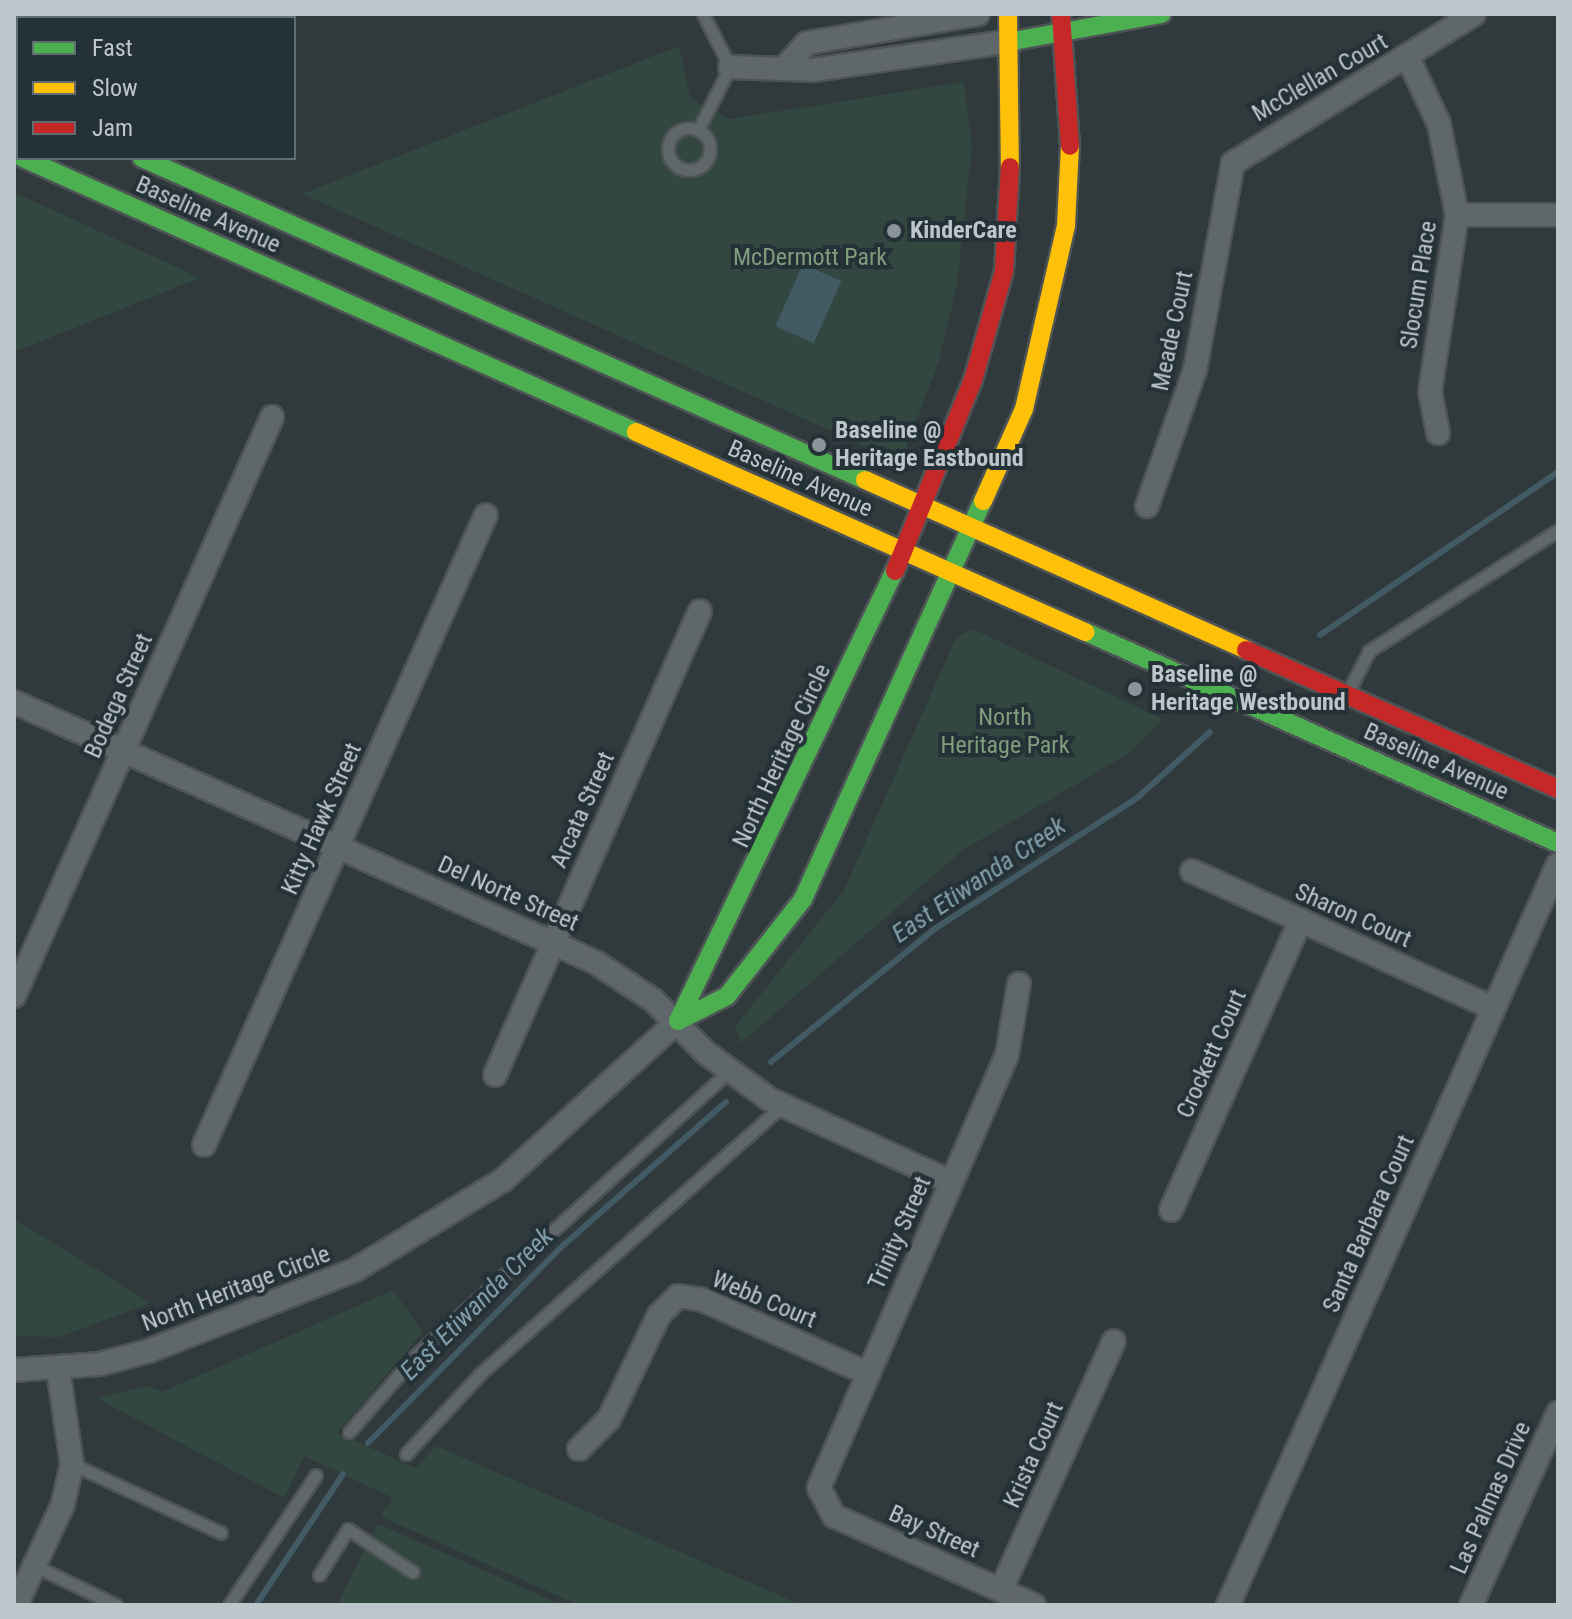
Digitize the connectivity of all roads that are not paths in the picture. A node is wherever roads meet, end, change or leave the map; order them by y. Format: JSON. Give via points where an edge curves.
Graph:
{"nodes":[{"id":1,"x":703,"y":14,"type":"edge"},
{"id":2,"x":978,"y":14,"type":"edge"},
{"id":3,"x":1008,"y":14,"type":"edge"},
{"id":4,"x":1162,"y":14,"type":"edge"},
{"id":5,"x":1474,"y":14,"type":"edge"},
{"id":6,"x":1062,"y":23,"type":"edge"},
{"id":7,"x":1013,"y":41,"type":"junction"},
{"id":8,"x":1408,"y":58,"type":"junction"},
{"id":9,"x":788,"y":64,"type":"junction"},
{"id":10,"x":730,"y":67,"type":"junction"},
{"id":11,"x":698,"y":130,"type":"dead end"},
{"id":12,"x":27,"y":160,"type":"edge"},
{"id":13,"x":146,"y":160,"type":"edge"},
{"id":14,"x":1233,"y":163,"type":"joint"},
{"id":15,"x":1457,"y":215,"type":"junction"},
{"id":16,"x":1558,"y":215,"type":"edge"},
{"id":17,"x":272,"y":417,"type":"dead end"},
{"id":18,"x":1438,"y":433,"type":"dead end"},
{"id":19,"x":923,"y":506,"type":"junction"},
{"id":20,"x":1147,"y":506,"type":"dead end"},
{"id":21,"x":486,"y":515,"type":"dead end"},
{"id":22,"x":971,"y":527,"type":"junction"},
{"id":23,"x":1558,"y":530,"type":"edge"},
{"id":24,"x":904,"y":552,"type":"junction"},
{"id":25,"x":950,"y":572,"type":"junction"},
{"id":26,"x":700,"y":611,"type":"dead end"},
{"id":27,"x":1346,"y":694,"type":"junction"},
{"id":28,"x":14,"y":702,"type":"edge"},
{"id":29,"x":123,"y":751,"type":"junction"},
{"id":30,"x":1558,"y":789,"type":"edge"},
{"id":31,"x":1558,"y":843,"type":"edge"},
{"id":32,"x":339,"y":847,"type":"junction"},
{"id":33,"x":1558,"y":864,"type":"edge"},
{"id":34,"x":1192,"y":871,"type":"dead end"},
{"id":35,"x":1301,"y":920,"type":"junction"},
{"id":36,"x":554,"y":942,"type":"junction"},
{"id":37,"x":1019,"y":984,"type":"dead end"},
{"id":38,"x":14,"y":996,"type":"edge"},
{"id":39,"x":1493,"y":1008,"type":"junction"},
{"id":40,"x":678,"y":1021,"type":"junction"},
{"id":41,"x":732,"y":1074,"type":"junction"},
{"id":42,"x":495,"y":1075,"type":"dead end"},
{"id":43,"x":775,"y":1103,"type":"junction"},
{"id":44,"x":204,"y":1145,"type":"dead end"},
{"id":45,"x":951,"y":1182,"type":"junction"},
{"id":46,"x":1171,"y":1210,"type":"dead end"},
{"id":47,"x":1114,"y":1341,"type":"dead end"},
{"id":48,"x":58,"y":1369,"type":"junction"},
{"id":49,"x":14,"y":1370,"type":"edge"},
{"id":50,"x":866,"y":1373,"type":"junction"},
{"id":51,"x":1558,"y":1413,"type":"edge"},
{"id":52,"x":349,"y":1432,"type":"dead end"},
{"id":53,"x":579,"y":1449,"type":"dead end"},
{"id":54,"x":406,"y":1454,"type":"dead end"},
{"id":55,"x":72,"y":1464,"type":"junction"},
{"id":56,"x":316,"y":1475,"type":"dead end"},
{"id":57,"x":819,"y":1499,"type":"joint"},
{"id":58,"x":221,"y":1533,"type":"dead end"},
{"id":59,"x":35,"y":1566,"type":"junction"},
{"id":60,"x":413,"y":1572,"type":"dead end"},
{"id":61,"x":319,"y":1575,"type":"dead end"},
{"id":62,"x":1001,"y":1590,"type":"junction"},
{"id":63,"x":16,"y":1605,"type":"edge"},
{"id":64,"x":116,"y":1605,"type":"edge"},
{"id":65,"x":229,"y":1605,"type":"edge"},
{"id":66,"x":1034,"y":1605,"type":"edge"},
{"id":67,"x":1228,"y":1605,"type":"edge"},
{"id":68,"x":1471,"y":1605,"type":"edge"}],
"edges":[{"from":1,"to":10,"type":"lane"},
{"from":2,"to":9,"type":"street","via":[[807,43]]},
{"from":3,"to":7,"type":"main road","name":"North Heritage Circle"},
{"from":4,"to":6,"type":"main road"},
{"from":5,"to":8,"type":"street","name":"McClellan Court"},
{"from":6,"to":7,"type":"main road"},
{"from":6,"to":22,"type":"main road","name":"North Heritage Circle","via":[[1070,142],[1057,283],[1024,409]]},
{"from":7,"to":9,"type":"street","via":[[813,70]]},
{"from":7,"to":19,"type":"main road","name":"North Heritage Circle","via":[[1004,271],[973,380]]},
{"from":8,"to":14,"type":"street","name":"McClellan Court"},
{"from":8,"to":15,"type":"street","name":"Slocum Place","via":[[1439,124]]},
{"from":9,"to":10,"type":"street"},
{"from":10,"to":11,"type":"lane"},
{"from":12,"to":24,"type":"main road","name":"Baseline Avenue"},
{"from":13,"to":19,"type":"main road","name":"Baseline Avenue"},
{"from":14,"to":20,"type":"street","name":"Meade Court","via":[[1195,370]]},
{"from":15,"to":16,"type":"street"},
{"from":15,"to":18,"type":"street","name":"Slocum Place","via":[[1430,391]]},
{"from":17,"to":29,"type":"street","name":"Bodega Street"},
{"from":19,"to":22,"type":"main road","name":"Baseline Avenue"},
{"from":19,"to":24,"type":"main road","name":"North Heritage Circle"},
{"from":21,"to":32,"type":"street","name":"Kitty Hawk Street"},
{"from":22,"to":25,"type":"main road","name":"North Heritage Circle"},
{"from":22,"to":27,"type":"main road","name":"Baseline Avenue"},
{"from":23,"to":27,"type":"lane","via":[[1369,651]]},
{"from":24,"to":25,"type":"main road","name":"Baseline Avenue"},
{"from":24,"to":40,"type":"main road","name":"North Heritage Circle","via":[[756,873]]},
{"from":25,"to":31,"type":"main road","name":"Baseline Avenue"},
{"from":25,"to":40,"type":"main road","name":"North Heritage Circle","via":[[803,899],[727,996]]},
{"from":26,"to":36,"type":"street","name":"Arcata Street"},
{"from":27,"to":30,"type":"main road","name":"Baseline Avenue"},
{"from":28,"to":29,"type":"street","name":"Del Norte Street"},
{"from":29,"to":32,"type":"street","name":"Del Norte Street"},
{"from":29,"to":38,"type":"street","name":"Bodega Street"},
{"from":32,"to":36,"type":"street","name":"Del Norte Street"},
{"from":32,"to":44,"type":"street","name":"Kitty Hawk Street"},
{"from":33,"to":39,"type":"street","name":"Santa Barbara Court"},
{"from":34,"to":35,"type":"street","name":"Sharon Court"},
{"from":35,"to":39,"type":"street","name":"Sharon Court"},
{"from":35,"to":46,"type":"street","name":"Crockett Court"},
{"from":36,"to":40,"type":"street","name":"Del Norte Street","via":[[615,974]]},
{"from":36,"to":42,"type":"street","name":"Arcata Street"},
{"from":37,"to":45,"type":"street","name":"Trinity Street","via":[[1007,1055]]},
{"from":39,"to":67,"type":"street","name":"Santa Barbara Court"},
{"from":40,"to":41,"type":"street","name":"Del Norte Street"},
{"from":40,"to":48,"type":"street","name":"North Heritage Circle","via":[[578,1120],[421,1234],[227,1326],[100,1364]]},
{"from":41,"to":43,"type":"street","name":"Del Norte Street"},
{"from":41,"to":52,"type":"lane","via":[[417,1354]]},
{"from":43,"to":45,"type":"street","name":"Del Norte Street"},
{"from":43,"to":54,"type":"lane","via":[[481,1373]]},
{"from":45,"to":50,"type":"street","name":"Trinity Street"},
{"from":47,"to":62,"type":"street","name":"Krista Court"},
{"from":48,"to":49,"type":"street","name":"North Heritage Circle"},
{"from":48,"to":55,"type":"street"},
{"from":50,"to":53,"type":"street","name":"Webb Court","via":[[703,1300],[678,1296],[659,1315],[609,1419]]},
{"from":50,"to":57,"type":"street","name":"Trinity Street","via":[[821,1474]]},
{"from":51,"to":68,"type":"street","name":"Las Palmas Drive"},
{"from":55,"to":58,"type":"lane"},
{"from":55,"to":59,"type":"street"},
{"from":56,"to":65,"type":"lane"},
{"from":57,"to":62,"type":"street","name":"Bay Street","via":[[834,1516]]},
{"from":59,"to":63,"type":"street"},
{"from":59,"to":64,"type":"lane"},
{"from":60,"to":61,"type":"lane","via":[[348,1529]]},
{"from":62,"to":66,"type":"street","name":"Bay Street"}]}
